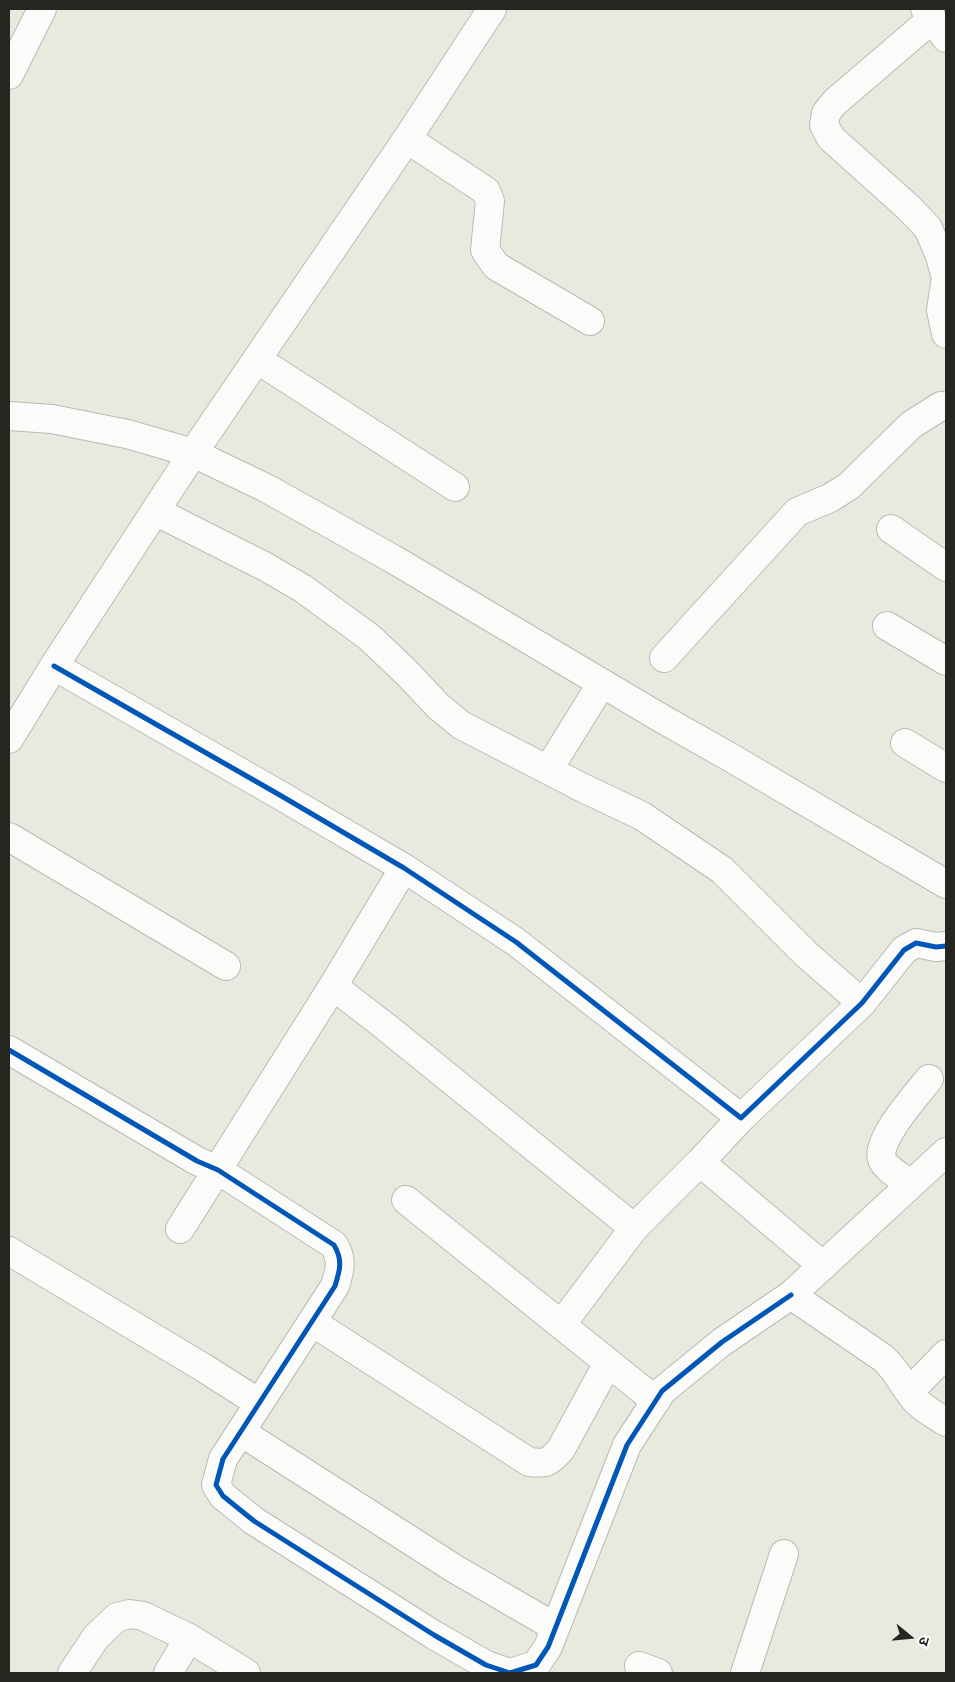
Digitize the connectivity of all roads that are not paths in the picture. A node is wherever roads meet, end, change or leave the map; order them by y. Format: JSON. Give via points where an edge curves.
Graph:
{"nodes":[{"id":1,"x":42,"y":9,"type":"edge"},
{"id":2,"x":492,"y":9,"type":"edge"},
{"id":3,"x":934,"y":22,"type":"edge"},
{"id":4,"x":9,"y":75,"type":"edge"},
{"id":5,"x":407,"y":139,"type":"junction"},
{"id":6,"x":590,"y":321,"type":"dead end"},
{"id":7,"x":946,"y":334,"type":"edge"},
{"id":8,"x":258,"y":360,"type":"junction"},
{"id":9,"x":945,"y":410,"type":"edge"},
{"id":10,"x":9,"y":416,"type":"edge"},
{"id":11,"x":193,"y":453,"type":"junction"},
{"id":12,"x":455,"y":486,"type":"dead end"},
{"id":13,"x":155,"y":511,"type":"junction"},
{"id":14,"x":891,"y":529,"type":"dead end"},
{"id":15,"x":946,"y":567,"type":"edge"},
{"id":16,"x":887,"y":626,"type":"dead end"},
{"id":17,"x":944,"y":653,"type":"edge"},
{"id":18,"x":664,"y":658,"type":"dead end"},
{"id":19,"x":54,"y":666,"type":"junction"},
{"id":20,"x":602,"y":683,"type":"junction"},
{"id":21,"x":9,"y":740,"type":"edge"},
{"id":22,"x":905,"y":743,"type":"dead end"},
{"id":23,"x":946,"y":768,"type":"edge"},
{"id":24,"x":548,"y":770,"type":"junction"},
{"id":25,"x":9,"y":837,"type":"edge"},
{"id":26,"x":404,"y":868,"type":"junction"},
{"id":27,"x":946,"y":884,"type":"edge"},
{"id":28,"x":946,"y":946,"type":"edge"},
{"id":29,"x":226,"y":966,"type":"dead end"},
{"id":30,"x":333,"y":986,"type":"junction"},
{"id":31,"x":862,"y":1003,"type":"junction"},
{"id":32,"x":9,"y":1050,"type":"edge"},
{"id":33,"x":929,"y":1079,"type":"dead end"},
{"id":34,"x":741,"y":1118,"type":"junction"},
{"id":35,"x":946,"y":1152,"type":"edge"},
{"id":36,"x":700,"y":1162,"type":"junction"},
{"id":37,"x":218,"y":1170,"type":"junction"},
{"id":38,"x":911,"y":1184,"type":"junction"},
{"id":39,"x":406,"y":1200,"type":"dead end"},
{"id":40,"x":634,"y":1228,"type":"junction"},
{"id":41,"x":180,"y":1229,"type":"dead end"},
{"id":42,"x":9,"y":1251,"type":"edge"},
{"id":43,"x":823,"y":1266,"type":"junction"},
{"id":44,"x":791,"y":1295,"type":"junction"},
{"id":45,"x":312,"y":1322,"type":"junction"},
{"id":46,"x":561,"y":1324,"type":"junction"},
{"id":47,"x":946,"y":1354,"type":"edge"},
{"id":48,"x":608,"y":1362,"type":"junction"},
{"id":49,"x":910,"y":1391,"type":"junction"},
{"id":50,"x":656,"y":1400,"type":"junction"},
{"id":51,"x":259,"y":1403,"type":"junction"},
{"id":52,"x":946,"y":1422,"type":"edge"},
{"id":53,"x":241,"y":1432,"type":"junction"},
{"id":54,"x":784,"y":1554,"type":"dead end"},
{"id":55,"x":555,"y":1628,"type":"junction"},
{"id":56,"x":189,"y":1638,"type":"junction"},
{"id":57,"x":72,"y":1673,"type":"edge"},
{"id":58,"x":168,"y":1673,"type":"edge"},
{"id":59,"x":246,"y":1673,"type":"edge"},
{"id":60,"x":745,"y":1673,"type":"edge"}],
"edges":[{"from":1,"to":4,"type":"street"},
{"from":2,"to":5,"type":"street"},
{"from":3,"to":7,"type":"street","via":[[835,102],[826,114],[824,125],[831,138],[928,228],[946,278],[941,310]]},
{"from":5,"to":6,"type":"street","via":[[486,191],[490,201],[485,250],[496,266]]},
{"from":5,"to":8,"type":"street"},
{"from":8,"to":11,"type":"street"},
{"from":8,"to":12,"type":"street"},
{"from":9,"to":18,"type":"street","via":[[912,425],[849,486],[797,512]]},
{"from":10,"to":11,"type":"street","via":[[52,419],[97,428]]},
{"from":11,"to":13,"type":"street"},
{"from":11,"to":20,"type":"street","via":[[274,492]]},
{"from":13,"to":19,"type":"street"},
{"from":13,"to":24,"type":"street","via":[[302,588],[369,637],[461,725]]},
{"from":14,"to":15,"type":"street"},
{"from":16,"to":17,"type":"street"},
{"from":19,"to":21,"type":"street"},
{"from":19,"to":26,"type":"street"},
{"from":20,"to":24,"type":"street"},
{"from":20,"to":27,"type":"street"},
{"from":22,"to":23,"type":"street"},
{"from":24,"to":31,"type":"street","via":[[642,816],[722,870],[806,954]]},
{"from":25,"to":29,"type":"street"},
{"from":26,"to":30,"type":"street"},
{"from":26,"to":34,"type":"street","via":[[516,942]]},
{"from":28,"to":31,"type":"street","via":[[916,943],[904,950]]},
{"from":30,"to":37,"type":"street"},
{"from":30,"to":40,"type":"street"},
{"from":31,"to":34,"type":"street"},
{"from":32,"to":37,"type":"street","via":[[197,1161]]},
{"from":33,"to":38,"type":"street","via":[[882,1146],[881,1156],[885,1165]]},
{"from":34,"to":36,"type":"street"},
{"from":35,"to":38,"type":"street"},
{"from":36,"to":40,"type":"street"},
{"from":36,"to":43,"type":"street"},
{"from":37,"to":41,"type":"street"},
{"from":37,"to":45,"type":"street","via":[[334,1245],[340,1255],[341,1268],[335,1286]]},
{"from":38,"to":43,"type":"street"},
{"from":39,"to":46,"type":"street"},
{"from":40,"to":46,"type":"street"},
{"from":42,"to":51,"type":"street"},
{"from":43,"to":44,"type":"street"},
{"from":44,"to":49,"type":"street","via":[[883,1358],[894,1367]]},
{"from":44,"to":50,"type":"street","via":[[722,1342],[662,1391]]},
{"from":45,"to":48,"type":"street","via":[[529,1462],[543,1464],[552,1460],[560,1449]]},
{"from":45,"to":51,"type":"street"},
{"from":46,"to":48,"type":"street"},
{"from":47,"to":49,"type":"street"},
{"from":48,"to":50,"type":"street"},
{"from":49,"to":52,"type":"street","via":[[926,1410]]},
{"from":50,"to":55,"type":"street","via":[[627,1445]]},
{"from":51,"to":53,"type":"street"},
{"from":53,"to":55,"type":"street","via":[[455,1569]]},
{"from":53,"to":55,"type":"street","via":[[218,1473],[216,1485],[223,1496],[254,1521],[434,1635],[486,1665],[510,1673],[536,1665]]},
{"from":54,"to":60,"type":"street"},
{"from":56,"to":57,"type":"street","via":[[143,1616],[117,1616],[96,1637]]},
{"from":56,"to":58,"type":"street"},
{"from":56,"to":59,"type":"street"}]}
